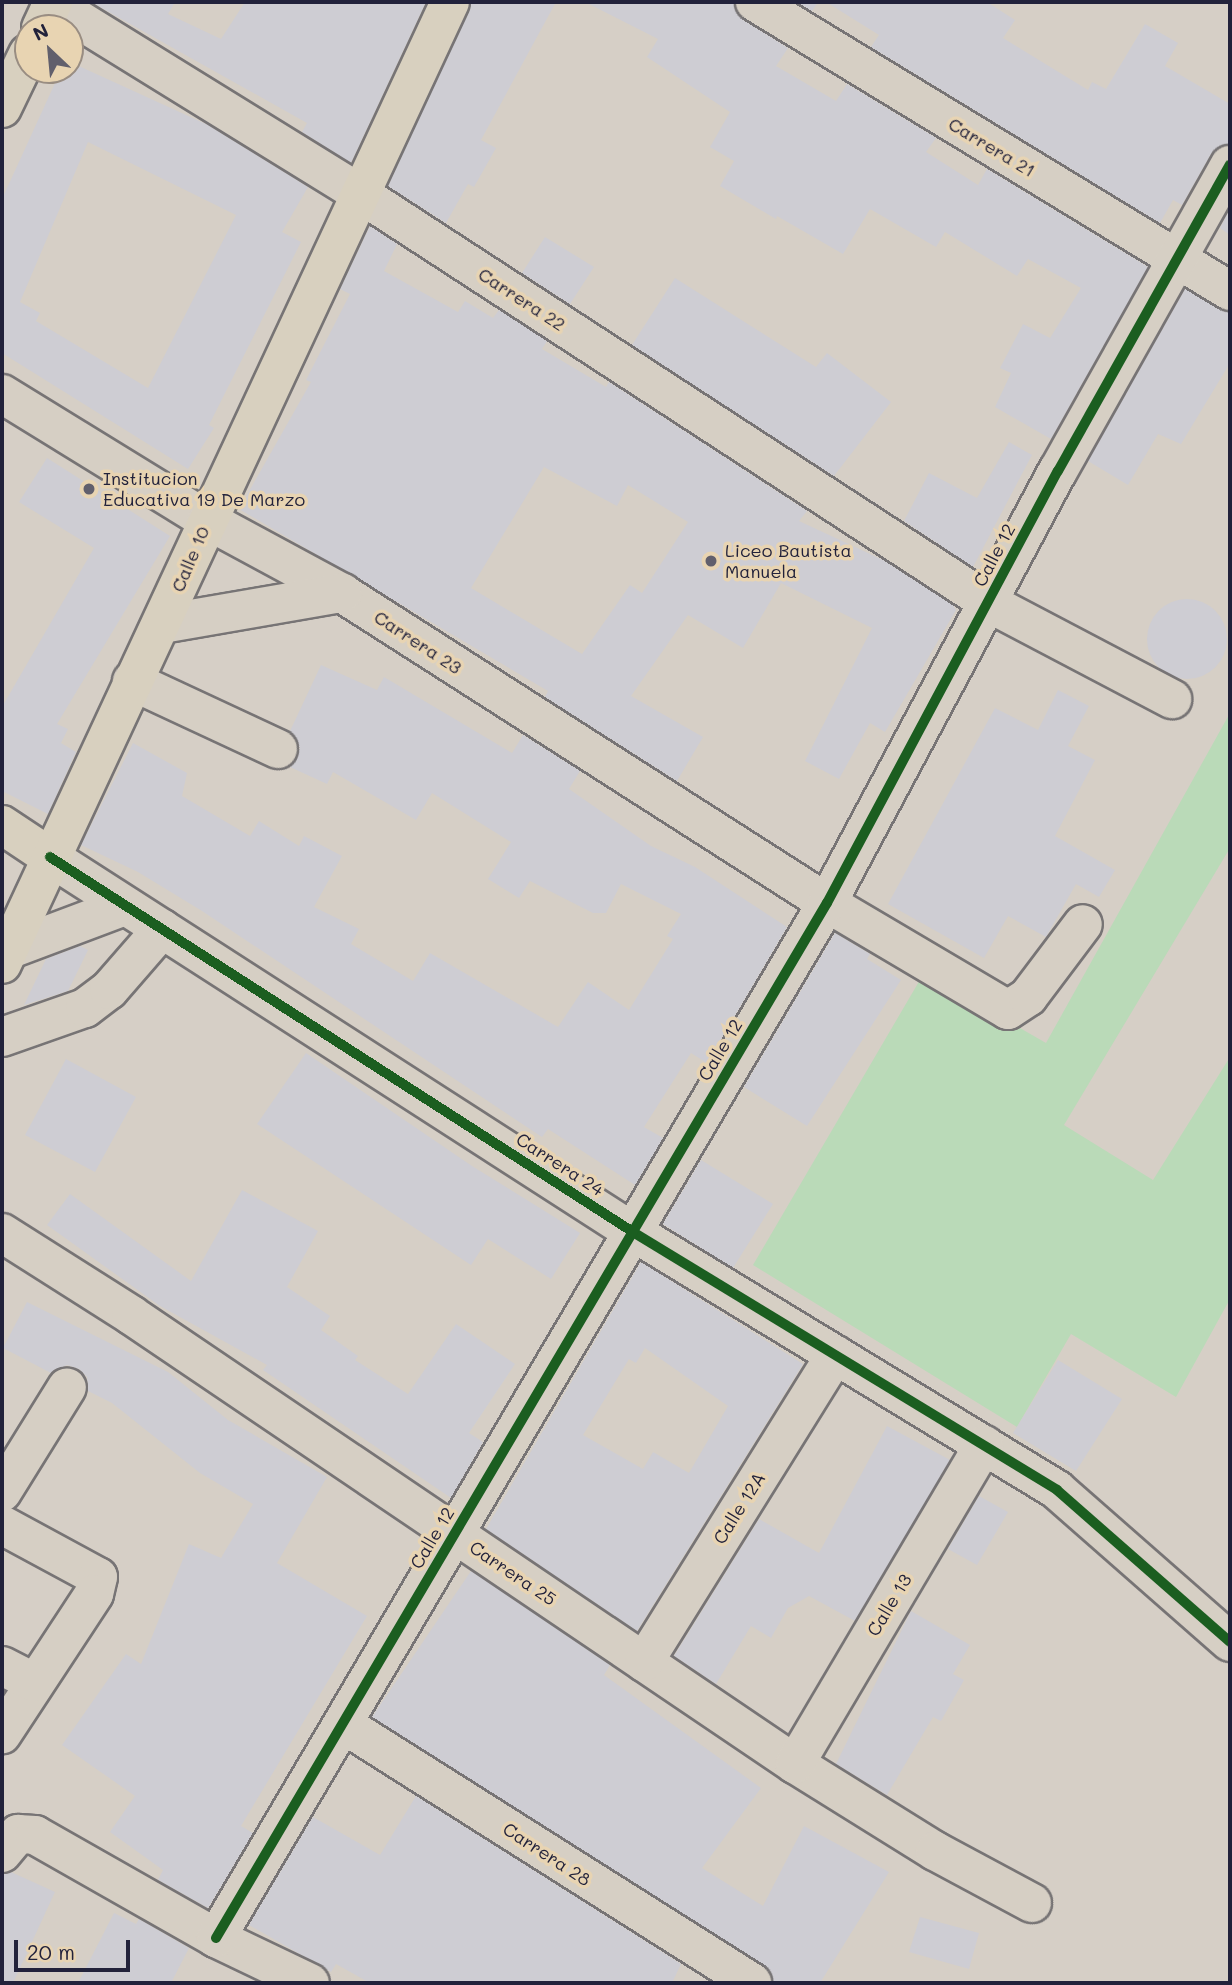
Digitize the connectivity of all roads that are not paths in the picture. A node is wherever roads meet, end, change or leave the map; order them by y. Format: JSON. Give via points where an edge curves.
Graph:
{"nodes":[{"id":1,"x":450,"y":2,"type":"edge"},
{"id":2,"x":755,"y":2,"type":"edge"},
{"id":3,"x":49,"y":9,"type":"edge"},
{"id":4,"x":14,"y":83,"type":"edge"},
{"id":5,"x":2,"y":108,"type":"edge"},
{"id":6,"x":1230,"y":165,"type":"edge"},
{"id":7,"x":362,"y":195,"type":"junction"},
{"id":8,"x":1175,"y":259,"type":"junction"},
{"id":9,"x":1230,"y":291,"type":"edge"},
{"id":10,"x":2,"y":394,"type":"edge"},
{"id":11,"x":207,"y":520,"type":"junction"},
{"id":12,"x":342,"y":593,"type":"junction"},
{"id":13,"x":989,"y":603,"type":"junction"},
{"id":14,"x":162,"y":624,"type":"junction"},
{"id":15,"x":132,"y":681,"type":"junction"},
{"id":16,"x":1172,"y":699,"type":"dead end"},
{"id":17,"x":278,"y":749,"type":"dead end"},
{"id":18,"x":2,"y":825,"type":"edge"},
{"id":19,"x":50,"y":857,"type":"junction"},
{"id":20,"x":827,"y":904,"type":"junction"},
{"id":21,"x":125,"y":906,"type":"junction"},
{"id":22,"x":1083,"y":925,"type":"dead end"},
{"id":23,"x":162,"y":929,"type":"junction"},
{"id":24,"x":5,"y":957,"type":"edge"},
{"id":25,"x":2,"y":1037,"type":"edge"},
{"id":26,"x":633,"y":1232,"type":"junction"},
{"id":27,"x":2,"y":1233,"type":"edge"},
{"id":28,"x":835,"y":1355,"type":"junction"},
{"id":29,"x":67,"y":1387,"type":"dead end"},
{"id":30,"x":984,"y":1445,"type":"junction"},
{"id":31,"x":2,"y":1492,"type":"edge"},
{"id":32,"x":2,"y":1525,"type":"edge"},
{"id":33,"x":455,"y":1534,"type":"junction"},
{"id":34,"x":1230,"y":1642,"type":"edge"},
{"id":35,"x":644,"y":1662,"type":"junction"},
{"id":36,"x":18,"y":1674,"type":"edge"},
{"id":37,"x":343,"y":1724,"type":"junction"},
{"id":38,"x":2,"y":1734,"type":"edge"},
{"id":39,"x":795,"y":1764,"type":"junction"},
{"id":40,"x":2,"y":1853,"type":"edge"},
{"id":41,"x":1032,"y":1903,"type":"dead end"},
{"id":42,"x":216,"y":1938,"type":"junction"},
{"id":43,"x":695,"y":1968,"type":"edge"},
{"id":44,"x":310,"y":1983,"type":"edge"},
{"id":45,"x":752,"y":1983,"type":"edge"}],
"edges":[{"from":1,"to":7,"type":"main road","name":"Calle 10"},
{"from":2,"to":8,"type":"street","name":"Carrera 21"},
{"from":3,"to":7,"type":"street","name":"Carrera 22"},
{"from":4,"to":5,"type":"main road"},
{"from":6,"to":8,"type":"street","name":"Calle 12"},
{"from":7,"to":11,"type":"main road","name":"Calle 10"},
{"from":7,"to":13,"type":"street","name":"Carrera 22"},
{"from":8,"to":9,"type":"street","name":"Carrera 21"},
{"from":8,"to":13,"type":"street","name":"Calle 12"},
{"from":10,"to":11,"type":"street","name":"Carrera 23"},
{"from":11,"to":12,"type":"street","name":"Carrera 23"},
{"from":11,"to":14,"type":"main road","name":"Calle 10"},
{"from":12,"to":14,"type":"street"},
{"from":12,"to":20,"type":"street","name":"Carrera 23"},
{"from":13,"to":16,"type":"street","name":"Carrera 22"},
{"from":13,"to":20,"type":"street","name":"Calle 12"},
{"from":14,"to":15,"type":"main road","name":"Calle 10"},
{"from":15,"to":17,"type":"street"},
{"from":15,"to":19,"type":"main road","name":"Calle 10"},
{"from":18,"to":19,"type":"main road","name":"Carrera 24"},
{"from":19,"to":21,"type":"street","name":"Carrera 24"},
{"from":19,"to":24,"type":"main road","name":"Calle 10"},
{"from":20,"to":22,"type":"street","name":"Carrera 23","via":[[1008,1010],[1028,997]]},
{"from":20,"to":26,"type":"street","name":"Calle 12"},
{"from":21,"to":23,"type":"street","name":"Carrera 24"},
{"from":21,"to":24,"type":"street"},
{"from":23,"to":25,"type":"street","via":[[109,990],[85,1008]]},
{"from":23,"to":26,"type":"street","name":"Carrera 24"},
{"from":26,"to":28,"type":"street","name":"Carrera 24"},
{"from":26,"to":33,"type":"street","name":"Calle 12"},
{"from":27,"to":33,"type":"street","name":"Carrera 25"},
{"from":28,"to":30,"type":"street","name":"Carrera 24"},
{"from":28,"to":35,"type":"street","name":"Calle 12A"},
{"from":29,"to":31,"type":"street"},
{"from":30,"to":34,"type":"street","name":"Carrera 24","via":[[1057,1490]]},
{"from":30,"to":39,"type":"street","name":"Calle 13"},
{"from":32,"to":36,"type":"street","via":[[98,1577],[94,1594]]},
{"from":33,"to":35,"type":"street","name":"Carrera 25"},
{"from":33,"to":37,"type":"street","name":"Calle 12"},
{"from":35,"to":39,"type":"street","name":"Carrera 25"},
{"from":36,"to":38,"type":"street"},
{"from":37,"to":42,"type":"street","name":"Calle 12"},
{"from":37,"to":43,"type":"street","name":"Carrera 28"},
{"from":39,"to":41,"type":"street","name":"Carrera 25","via":[[935,1851]]},
{"from":40,"to":42,"type":"street","via":[[18,1834],[35,1835]]},
{"from":42,"to":44,"type":"street"},
{"from":43,"to":45,"type":"street","name":"Carrera 28"}]}
